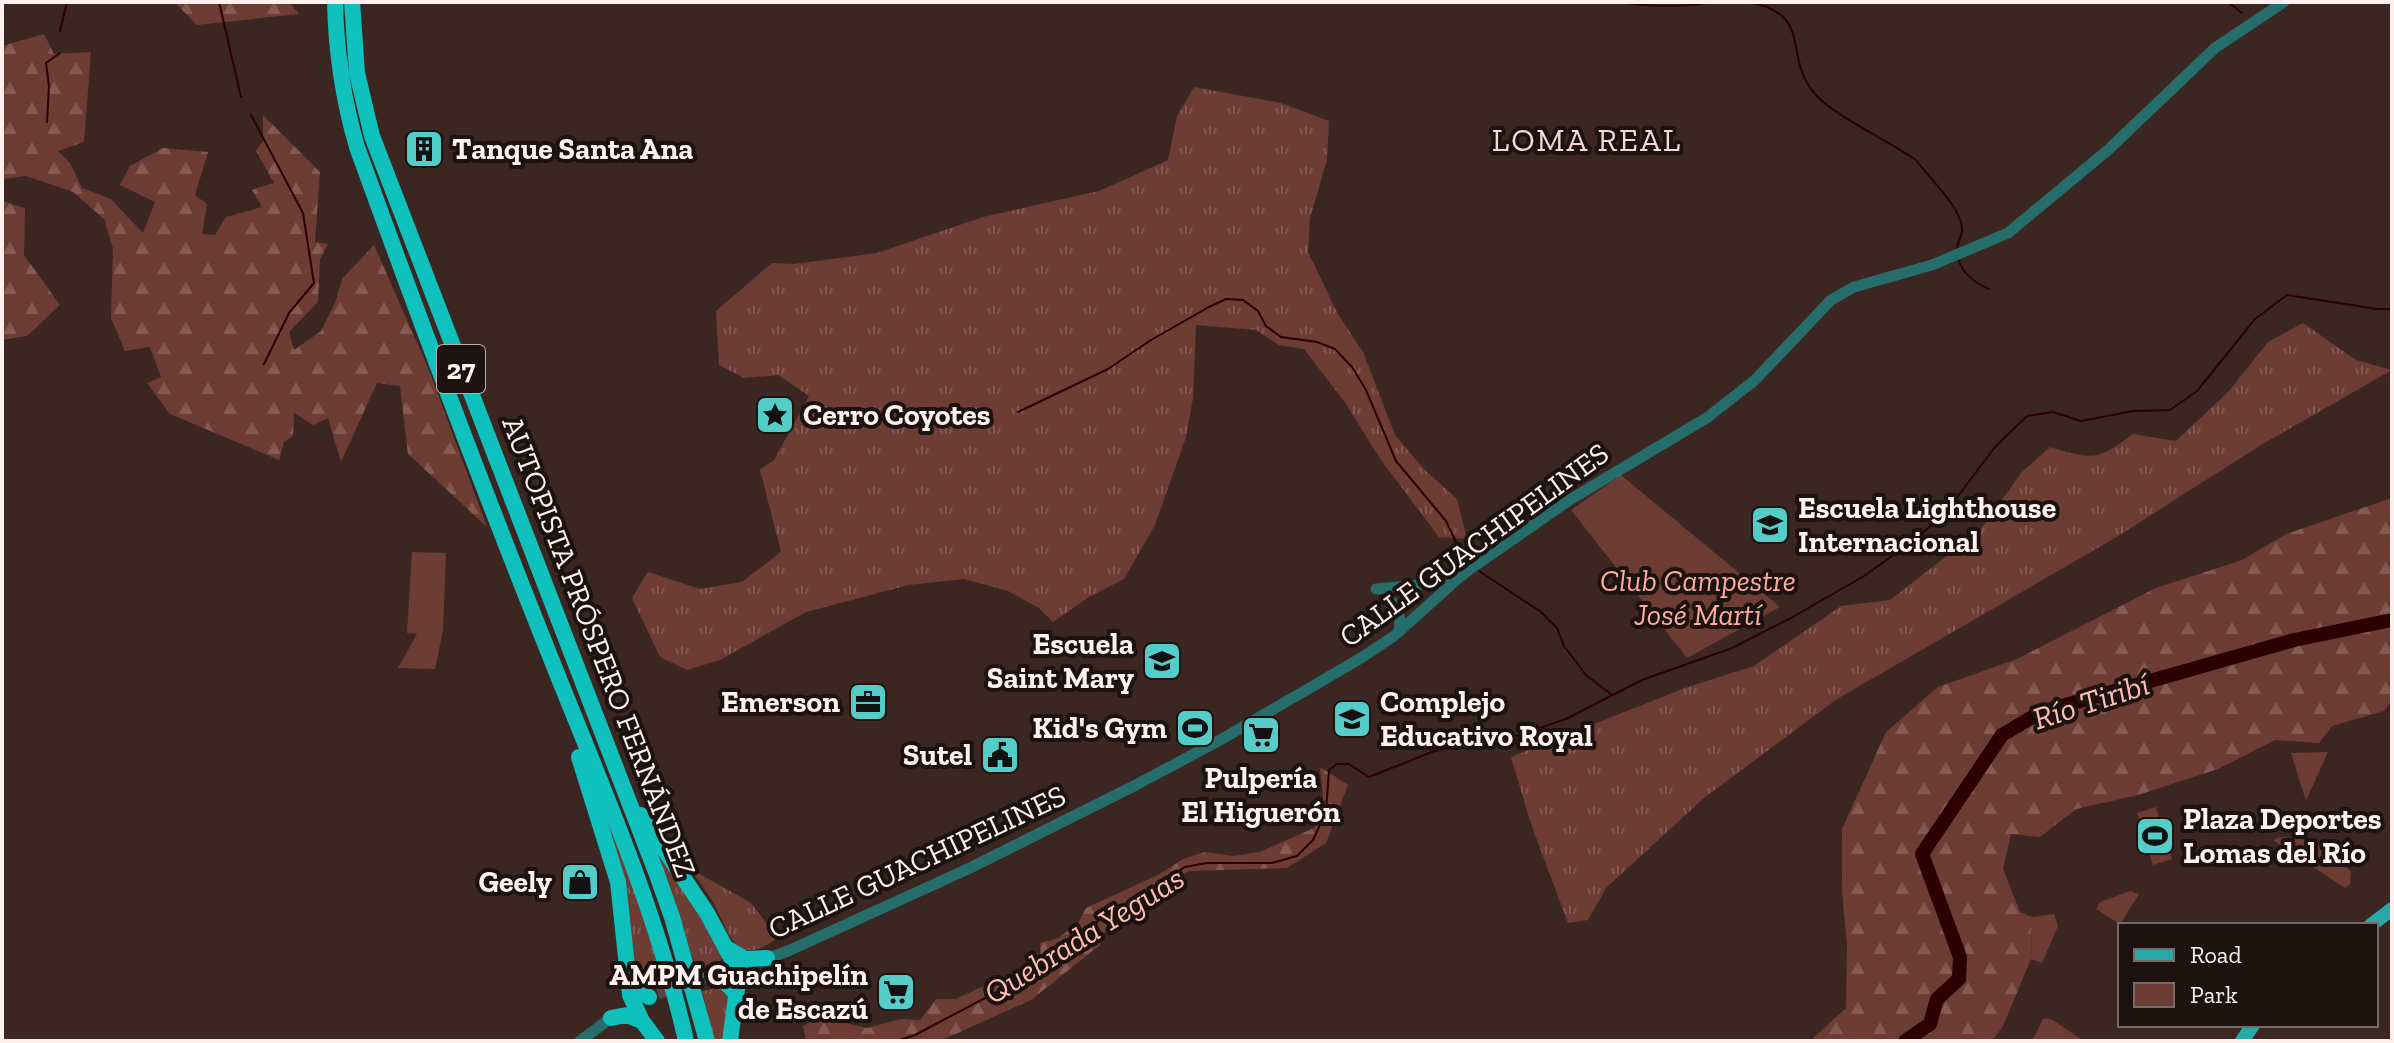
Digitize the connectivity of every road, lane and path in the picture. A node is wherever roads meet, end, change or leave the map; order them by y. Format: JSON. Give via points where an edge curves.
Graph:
{"nodes":[{"id":1,"x":335,"y":2,"type":"edge"},
{"id":2,"x":352,"y":2,"type":"edge"},
{"id":3,"x":2284,"y":2,"type":"edge"},
{"id":4,"x":1463,"y":574,"type":"junction"},
{"id":5,"x":523,"y":589,"type":"junction"},
{"id":6,"x":1376,"y":589,"type":"dead end"},
{"id":7,"x":1392,"y":601,"type":"dead end"},
{"id":8,"x":1400,"y":631,"type":"junction"},
{"id":9,"x":600,"y":729,"type":"junction"},
{"id":10,"x":2392,"y":909,"type":"edge"},
{"id":11,"x":2374,"y":923,"type":"edge"},
{"id":12,"x":727,"y":948,"type":"junction"},
{"id":13,"x":767,"y":958,"type":"junction"},
{"id":14,"x":737,"y":969,"type":"junction"},
{"id":15,"x":712,"y":976,"type":"joint"},
{"id":16,"x":736,"y":993,"type":"junction"},
{"id":17,"x":647,"y":999,"type":"junction"},
{"id":18,"x":611,"y":1018,"type":"junction"},
{"id":19,"x":642,"y":1021,"type":"junction"},
{"id":20,"x":580,"y":1041,"type":"edge"},
{"id":21,"x":657,"y":1041,"type":"edge"},
{"id":22,"x":686,"y":1041,"type":"edge"},
{"id":23,"x":707,"y":1041,"type":"edge"},
{"id":24,"x":730,"y":1041,"type":"edge"}],
"edges":[{"from":1,"to":5,"type":"highway","name":"AUTOPISTA PRÓSPERO FERNÁNDEZ","number":"27","via":[[340,74],[357,147]]},
{"from":2,"to":9,"type":"highway","name":"AUTOPISTA PRÓSPERO FERNÁNDEZ","number":"27","via":[[357,73],[372,136]]},
{"from":3,"to":4,"type":"street","name":"CALLE GUACHIPELINES","via":[[2215,48],[2108,150],[2008,233],[1932,265],[1854,287],[1831,300],[1755,380],[1708,417],[1571,499]]},
{"from":4,"to":6,"type":"street"},
{"from":4,"to":8,"type":"street","name":"CALLE GUACHIPELINES"},
{"from":5,"to":17,"type":"highway","via":[[614,865],[630,995]]},
{"from":5,"to":22,"type":"highway","name":"AUTOPISTA PRÓSPERO FERNÁNDEZ","number":"27","via":[[638,875]]},
{"from":7,"to":8,"type":"street"},
{"from":8,"to":13,"type":"street","name":"CALLE GUACHIPELINES","via":[[1304,692],[1134,786],[970,868]]},
{"from":9,"to":12,"type":"highway","via":[[634,804]]},
{"from":9,"to":23,"type":"highway","name":"AUTOPISTA PRÓSPERO FERNÁNDEZ","number":"27","via":[[672,917]]},
{"from":10,"to":11,"type":"main road"},
{"from":12,"to":13,"type":"highway","via":[[745,959]]},
{"from":12,"to":14,"type":"highway"},
{"from":13,"to":14,"type":"street","name":"CALLE GUACHIPELINES"},
{"from":14,"to":15,"type":"street","name":"CALLE GUACHIPELINES"},
{"from":14,"to":16,"type":"highway"},
{"from":15,"to":16,"type":"highway"},
{"from":16,"to":24,"type":"highway"},
{"from":17,"to":18,"type":"street"},
{"from":17,"to":19,"type":"highway"},
{"from":18,"to":19,"type":"highway","via":[[627,1015]]},
{"from":18,"to":20,"type":"street"},
{"from":19,"to":21,"type":"highway"}]}
